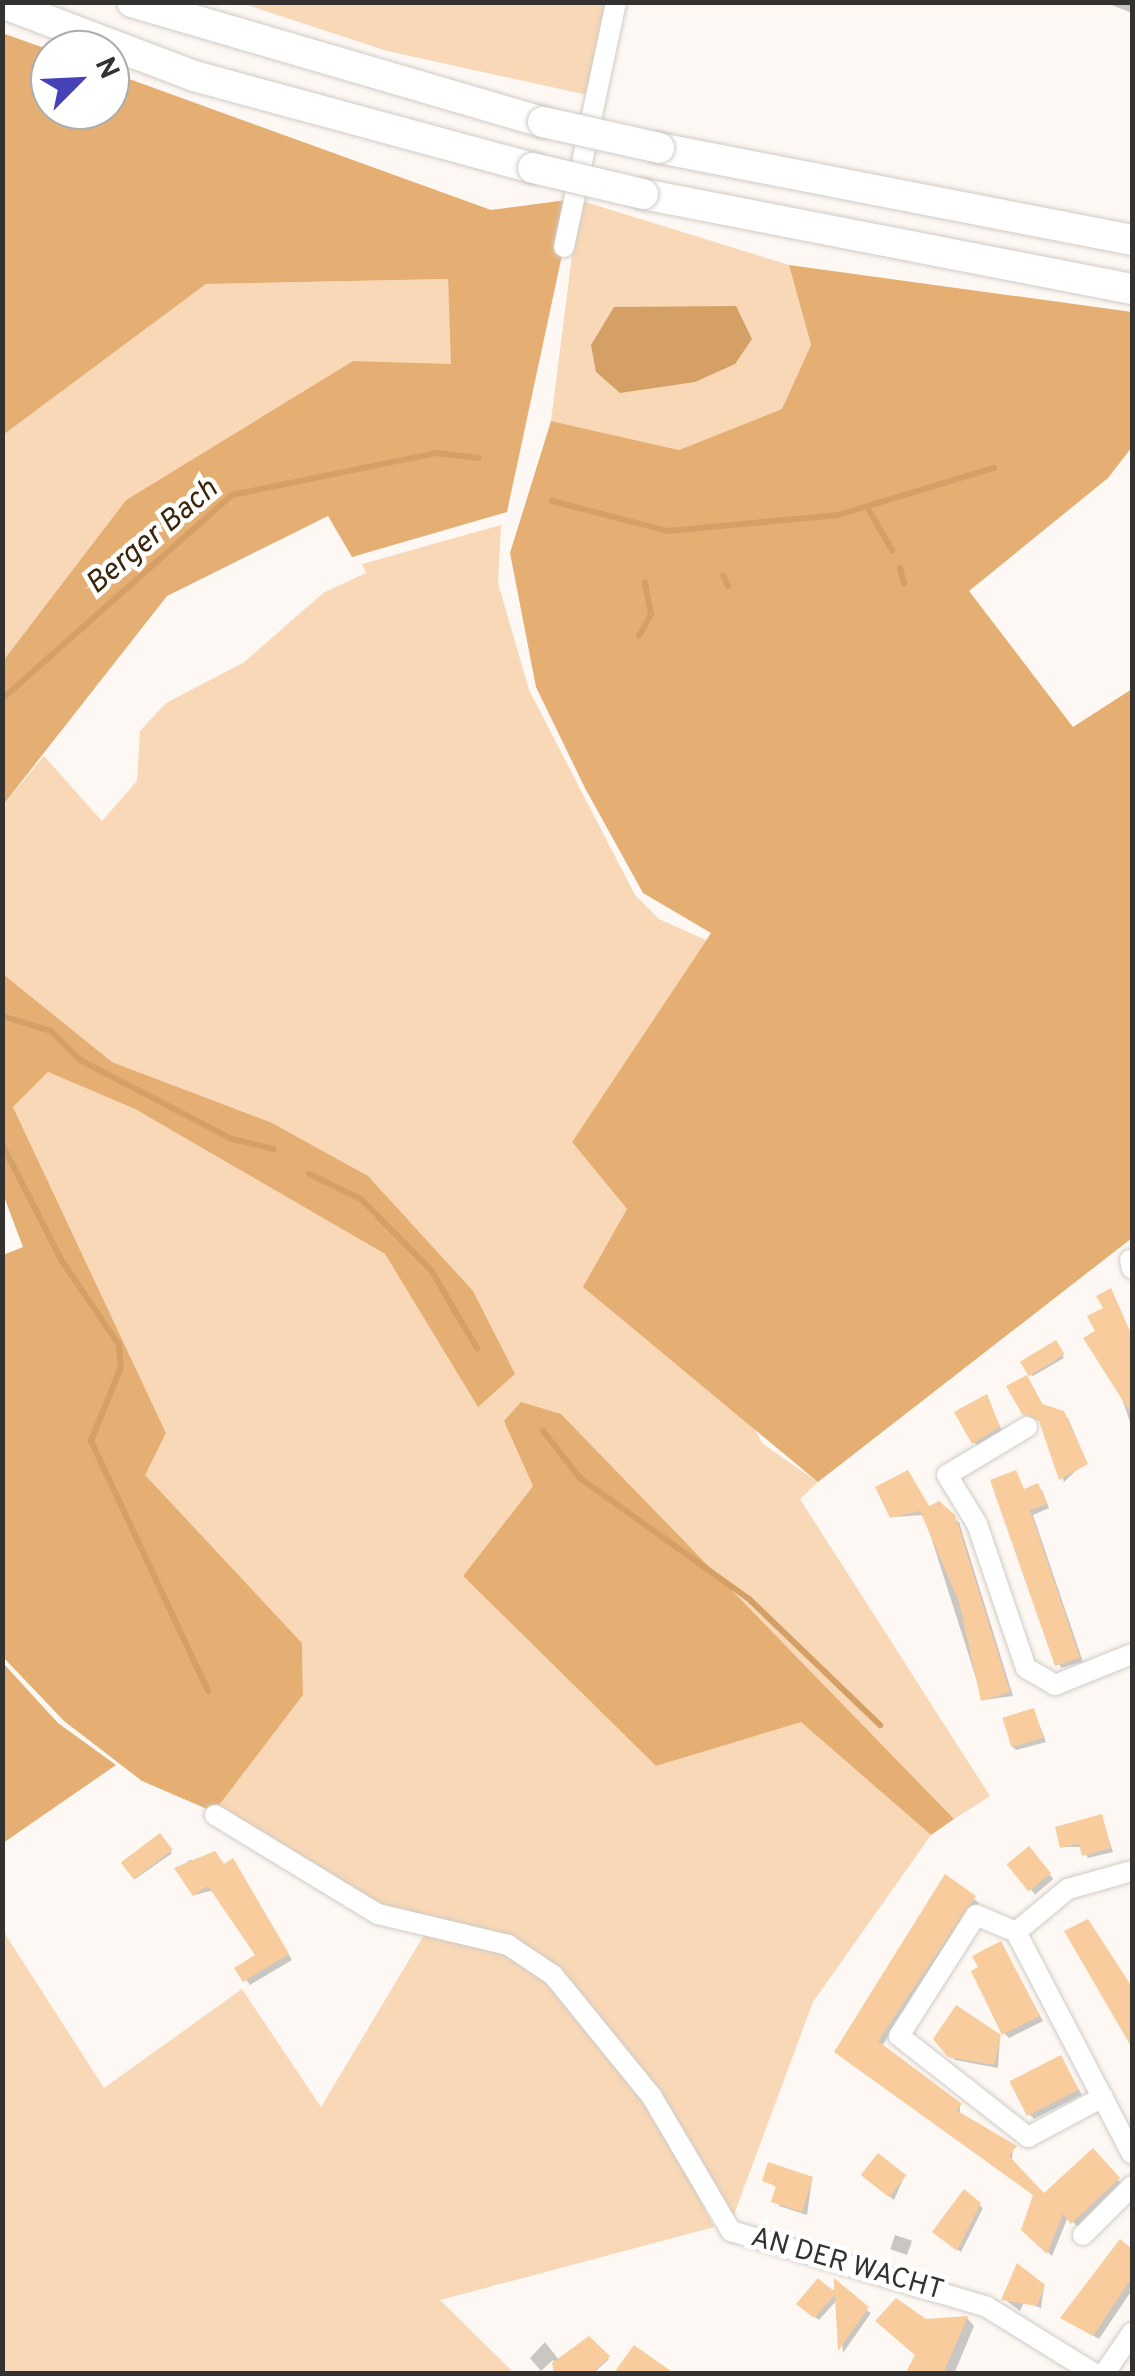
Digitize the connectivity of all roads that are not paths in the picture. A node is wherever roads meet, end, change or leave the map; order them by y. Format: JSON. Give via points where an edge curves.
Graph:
{"nodes":[{"id":1,"x":132,"y":2,"type":"edge"},
{"id":2,"x":616,"y":2,"type":"edge"},
{"id":3,"x":2,"y":3,"type":"edge"},
{"id":4,"x":1132,"y":240,"type":"edge"},
{"id":5,"x":564,"y":247,"type":"dead end"},
{"id":6,"x":1132,"y":289,"type":"edge"},
{"id":7,"x":1027,"y":1427,"type":"dead end"},
{"id":8,"x":1132,"y":1654,"type":"edge"},
{"id":9,"x":215,"y":1814,"type":"dead end"},
{"id":10,"x":1132,"y":1871,"type":"edge"},
{"id":11,"x":1016,"y":1932,"type":"junction"},
{"id":12,"x":1103,"y":2097,"type":"junction"},
{"id":13,"x":1132,"y":2154,"type":"edge"},
{"id":14,"x":1132,"y":2186,"type":"edge"},
{"id":15,"x":1083,"y":2235,"type":"dead end"},
{"id":16,"x":1132,"y":2333,"type":"edge"},
{"id":17,"x":1096,"y":2374,"type":"edge"},
{"id":18,"x":1104,"y":2374,"type":"edge"}],
"edges":[{"from":1,"to":4,"type":"highway","bridge":true,"via":[[543,122]]},
{"from":2,"to":5,"type":"street"},
{"from":3,"to":6,"type":"highway","bridge":true,"via":[[214,82],[533,168]]},
{"from":7,"to":8,"type":"street","via":[[947,1475],[976,1524],[1026,1668],[1055,1685]]},
{"from":9,"to":17,"type":"street","name":"AN DER WACHT","via":[[378,1914],[508,1945],[553,1975],[652,2097],[731,2231],[988,2307]]},
{"from":10,"to":11,"type":"street","via":[[1068,1889]]},
{"from":11,"to":12,"type":"street"},
{"from":11,"to":12,"type":"street","via":[[976,1915],[899,2036],[1028,2136]]},
{"from":12,"to":13,"type":"street"},
{"from":14,"to":15,"type":"street"},
{"from":16,"to":18,"type":"street"}]}
